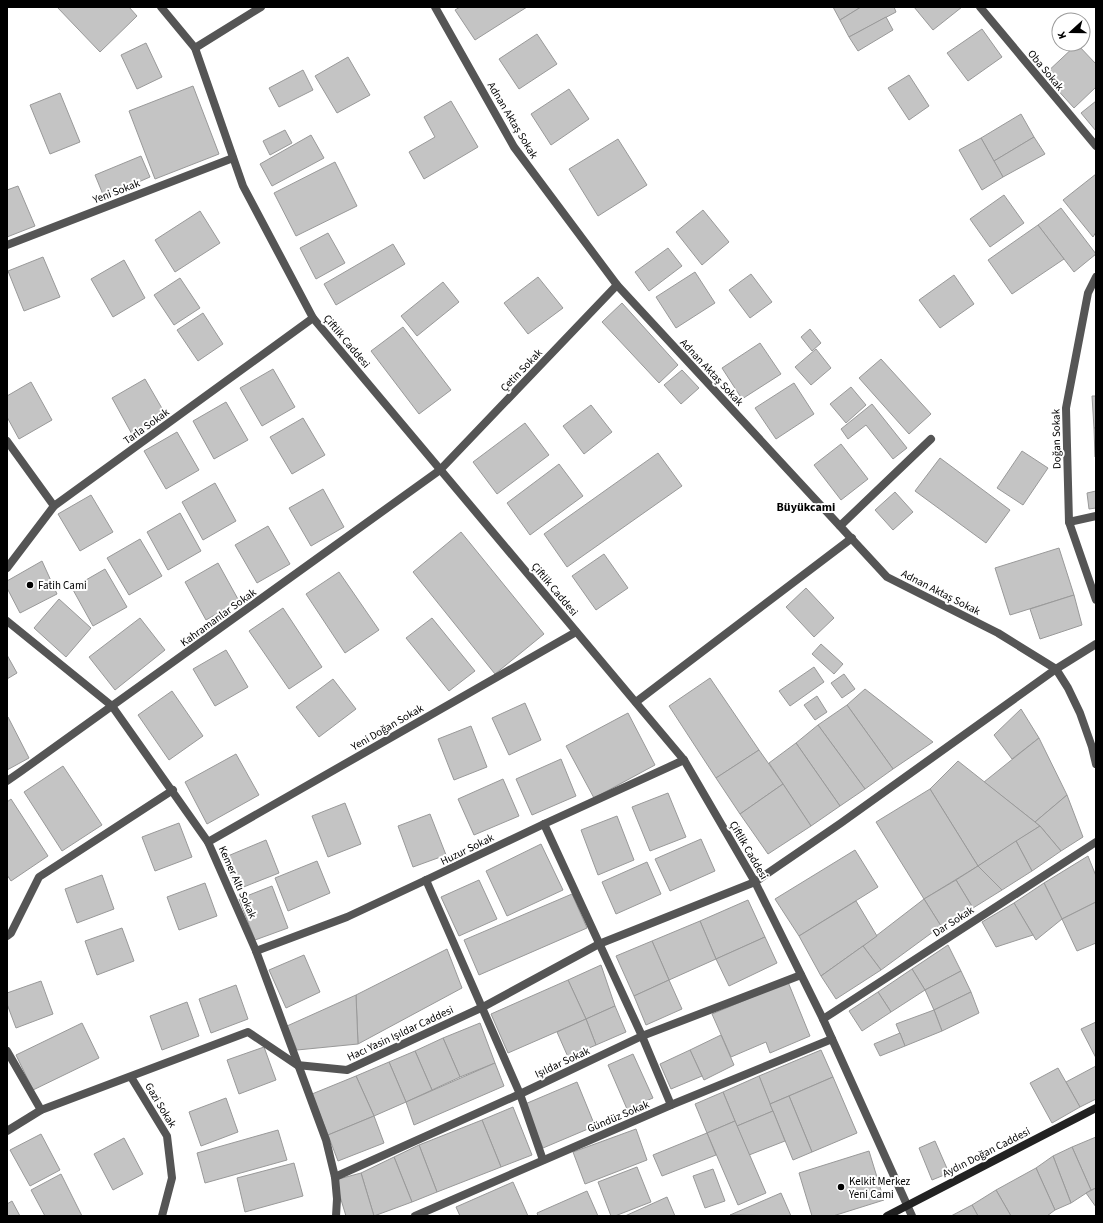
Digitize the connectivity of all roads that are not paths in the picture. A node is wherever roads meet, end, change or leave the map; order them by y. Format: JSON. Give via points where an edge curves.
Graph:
{"nodes":[{"id":1,"x":161,"y":7,"type":"edge"},
{"id":2,"x":261,"y":7,"type":"edge"},
{"id":3,"x":435,"y":7,"type":"edge"},
{"id":4,"x":980,"y":7,"type":"edge"},
{"id":5,"x":195,"y":48,"type":"junction"},
{"id":6,"x":1096,"y":146,"type":"edge"},
{"id":7,"x":233,"y":158,"type":"junction"},
{"id":8,"x":7,"y":245,"type":"edge"},
{"id":9,"x":1096,"y":278,"type":"edge"},
{"id":10,"x":617,"y":285,"type":"junction"},
{"id":11,"x":313,"y":318,"type":"junction"},
{"id":12,"x":931,"y":439,"type":"dead end"},
{"id":13,"x":7,"y":441,"type":"edge"},
{"id":14,"x":440,"y":470,"type":"junction"},
{"id":15,"x":54,"y":506,"type":"junction"},
{"id":16,"x":1096,"y":516,"type":"edge"},
{"id":17,"x":1069,"y":522,"type":"junction"},
{"id":18,"x":840,"y":526,"type":"junction"},
{"id":19,"x":852,"y":538,"type":"junction"},
{"id":20,"x":7,"y":568,"type":"edge"},
{"id":21,"x":1096,"y":600,"type":"edge"},
{"id":22,"x":7,"y":621,"type":"edge"},
{"id":23,"x":576,"y":632,"type":"junction"},
{"id":24,"x":1096,"y":644,"type":"edge"},
{"id":25,"x":1056,"y":669,"type":"junction"},
{"id":26,"x":636,"y":702,"type":"junction"},
{"id":27,"x":112,"y":706,"type":"junction"},
{"id":28,"x":684,"y":760,"type":"junction"},
{"id":29,"x":1096,"y":764,"type":"edge"},
{"id":30,"x":7,"y":781,"type":"edge"},
{"id":31,"x":173,"y":790,"type":"junction"},
{"id":32,"x":544,"y":824,"type":"junction"},
{"id":33,"x":208,"y":842,"type":"junction"},
{"id":34,"x":1096,"y":842,"type":"edge"},
{"id":35,"x":426,"y":880,"type":"junction"},
{"id":36,"x":756,"y":882,"type":"junction"},
{"id":37,"x":7,"y":936,"type":"edge"},
{"id":38,"x":599,"y":944,"type":"junction"},
{"id":39,"x":256,"y":951,"type":"junction"},
{"id":40,"x":801,"y":975,"type":"junction"},
{"id":41,"x":483,"y":1007,"type":"junction"},
{"id":42,"x":823,"y":1019,"type":"junction"},
{"id":43,"x":642,"y":1036,"type":"junction"},
{"id":44,"x":832,"y":1039,"type":"junction"},
{"id":45,"x":7,"y":1051,"type":"edge"},
{"id":46,"x":298,"y":1065,"type":"junction"},
{"id":47,"x":131,"y":1077,"type":"junction"},
{"id":48,"x":520,"y":1094,"type":"junction"},
{"id":49,"x":671,"y":1105,"type":"junction"},
{"id":50,"x":1096,"y":1108,"type":"edge"},
{"id":51,"x":41,"y":1110,"type":"junction"},
{"id":52,"x":7,"y":1131,"type":"edge"},
{"id":53,"x":543,"y":1160,"type":"junction"},
{"id":54,"x":335,"y":1177,"type":"junction"},
{"id":55,"x":907,"y":1205,"type":"junction"},
{"id":56,"x":162,"y":1216,"type":"edge"},
{"id":57,"x":336,"y":1216,"type":"edge"},
{"id":58,"x":415,"y":1216,"type":"edge"},
{"id":59,"x":886,"y":1216,"type":"edge"},
{"id":60,"x":912,"y":1216,"type":"edge"}],
"edges":[{"from":1,"to":5,"type":"street","name":"Çiftlik Caddesi"},
{"from":2,"to":5,"type":"street"},
{"from":3,"to":10,"type":"street","name":"Adnan Aktaş Sokak","via":[[514,147]]},
{"from":4,"to":6,"type":"street","name":"Oba Sokak"},
{"from":5,"to":7,"type":"street","name":"Çiftlik Caddesi"},
{"from":7,"to":8,"type":"street","name":"Yeni Sokak"},
{"from":7,"to":11,"type":"street","name":"Çiftlik Caddesi","via":[[243,186]]},
{"from":9,"to":17,"type":"street","name":"Doğan Sokak","via":[[1088,293],[1066,408]]},
{"from":10,"to":14,"type":"street","name":"Çetin Sokak"},
{"from":10,"to":18,"type":"street","name":"Adnan Aktaş Sokak"},
{"from":11,"to":14,"type":"street","name":"Çiftlik Caddesi"},
{"from":11,"to":15,"type":"street","name":"Tarla Sokak"},
{"from":12,"to":18,"type":"street"},
{"from":13,"to":15,"type":"street"},
{"from":14,"to":23,"type":"street","name":"Çiftlik Caddesi"},
{"from":14,"to":27,"type":"street","name":"Kahramanlar Sokak"},
{"from":15,"to":20,"type":"street","name":"Tarla Sokak"},
{"from":16,"to":17,"type":"street"},
{"from":17,"to":21,"type":"street","name":"Doğan Sokak"},
{"from":18,"to":19,"type":"street","name":"Adnan Aktaş Sokak"},
{"from":19,"to":25,"type":"street","name":"Adnan Aktaş Sokak","via":[[887,577],[998,633]]},
{"from":19,"to":26,"type":"street"},
{"from":22,"to":27,"type":"street","name":"Kemer Altı Sokak"},
{"from":23,"to":26,"type":"street","name":"Çiftlik Caddesi"},
{"from":23,"to":33,"type":"street","name":"Yeni Doğan Sokak"},
{"from":24,"to":25,"type":"street","name":"Hacı Yasin Işıldar Caddesi"},
{"from":25,"to":29,"type":"street","via":[[1080,713]]},
{"from":25,"to":36,"type":"street","name":"Hacı Yasin Işıldar Caddesi"},
{"from":26,"to":28,"type":"street","name":"Çiftlik Caddesi"},
{"from":27,"to":30,"type":"street","name":"Kahramanlar Sokak"},
{"from":27,"to":31,"type":"street","name":"Kemer Altı Sokak"},
{"from":28,"to":32,"type":"street","name":"Huzur Sokak"},
{"from":28,"to":36,"type":"street","name":"Çiftlik Caddesi"},
{"from":31,"to":33,"type":"street","name":"Kemer Altı Sokak"},
{"from":31,"to":37,"type":"street","via":[[40,878]]},
{"from":32,"to":35,"type":"street","name":"Huzur Sokak"},
{"from":32,"to":38,"type":"street"},
{"from":33,"to":39,"type":"street","name":"Kemer Altı Sokak"},
{"from":34,"to":42,"type":"street","name":"Dar Sokak"},
{"from":35,"to":39,"type":"street","name":"Huzur Sokak","via":[[348,917]]},
{"from":35,"to":41,"type":"street"},
{"from":36,"to":38,"type":"street","name":"Hacı Yasin Işıldar Caddesi"},
{"from":36,"to":40,"type":"street","name":"Çiftlik Caddesi"},
{"from":38,"to":41,"type":"street","name":"Hacı Yasin Işıldar Caddesi"},
{"from":38,"to":43,"type":"street"},
{"from":39,"to":46,"type":"street","name":"Kemer Altı Sokak"},
{"from":40,"to":42,"type":"street","name":"Çiftlik Caddesi"},
{"from":40,"to":43,"type":"street","name":"Işıldar Sokak"},
{"from":41,"to":46,"type":"street","name":"Hacı Yasin Işıldar Caddesi","via":[[347,1070]]},
{"from":41,"to":48,"type":"street"},
{"from":42,"to":44,"type":"street","name":"Çiftlik Caddesi"},
{"from":43,"to":48,"type":"street","name":"Işıldar Sokak"},
{"from":43,"to":49,"type":"street"},
{"from":44,"to":49,"type":"street","name":"Gündüz Sokak"},
{"from":44,"to":55,"type":"street","name":"Çiftlik Caddesi"},
{"from":45,"to":51,"type":"street"},
{"from":46,"to":47,"type":"street","name":"Hacı Yasin Işıldar Caddesi","via":[[248,1032]]},
{"from":46,"to":54,"type":"street","name":"Kemer Altı Sokak","via":[[326,1140]]},
{"from":47,"to":51,"type":"street","name":"Hacı Yasin Işıldar Caddesi"},
{"from":47,"to":56,"type":"street","name":"Gazi Sokak","via":[[167,1136],[172,1178]]},
{"from":48,"to":53,"type":"street"},
{"from":48,"to":54,"type":"street","name":"Işıldar Sokak"},
{"from":49,"to":53,"type":"street","name":"Gündüz Sokak"},
{"from":50,"to":55,"type":"main road","name":"Aydın Doğan Caddesi"},
{"from":51,"to":52,"type":"street","name":"Hacı Yasin Işıldar Caddesi"},
{"from":53,"to":58,"type":"street","name":"Gündüz Sokak"},
{"from":54,"to":57,"type":"street","name":"Kemer Altı Sokak"},
{"from":55,"to":59,"type":"main road","name":"Aydın Doğan Caddesi"},
{"from":55,"to":60,"type":"street","name":"Çiftlik Caddesi"}]}
